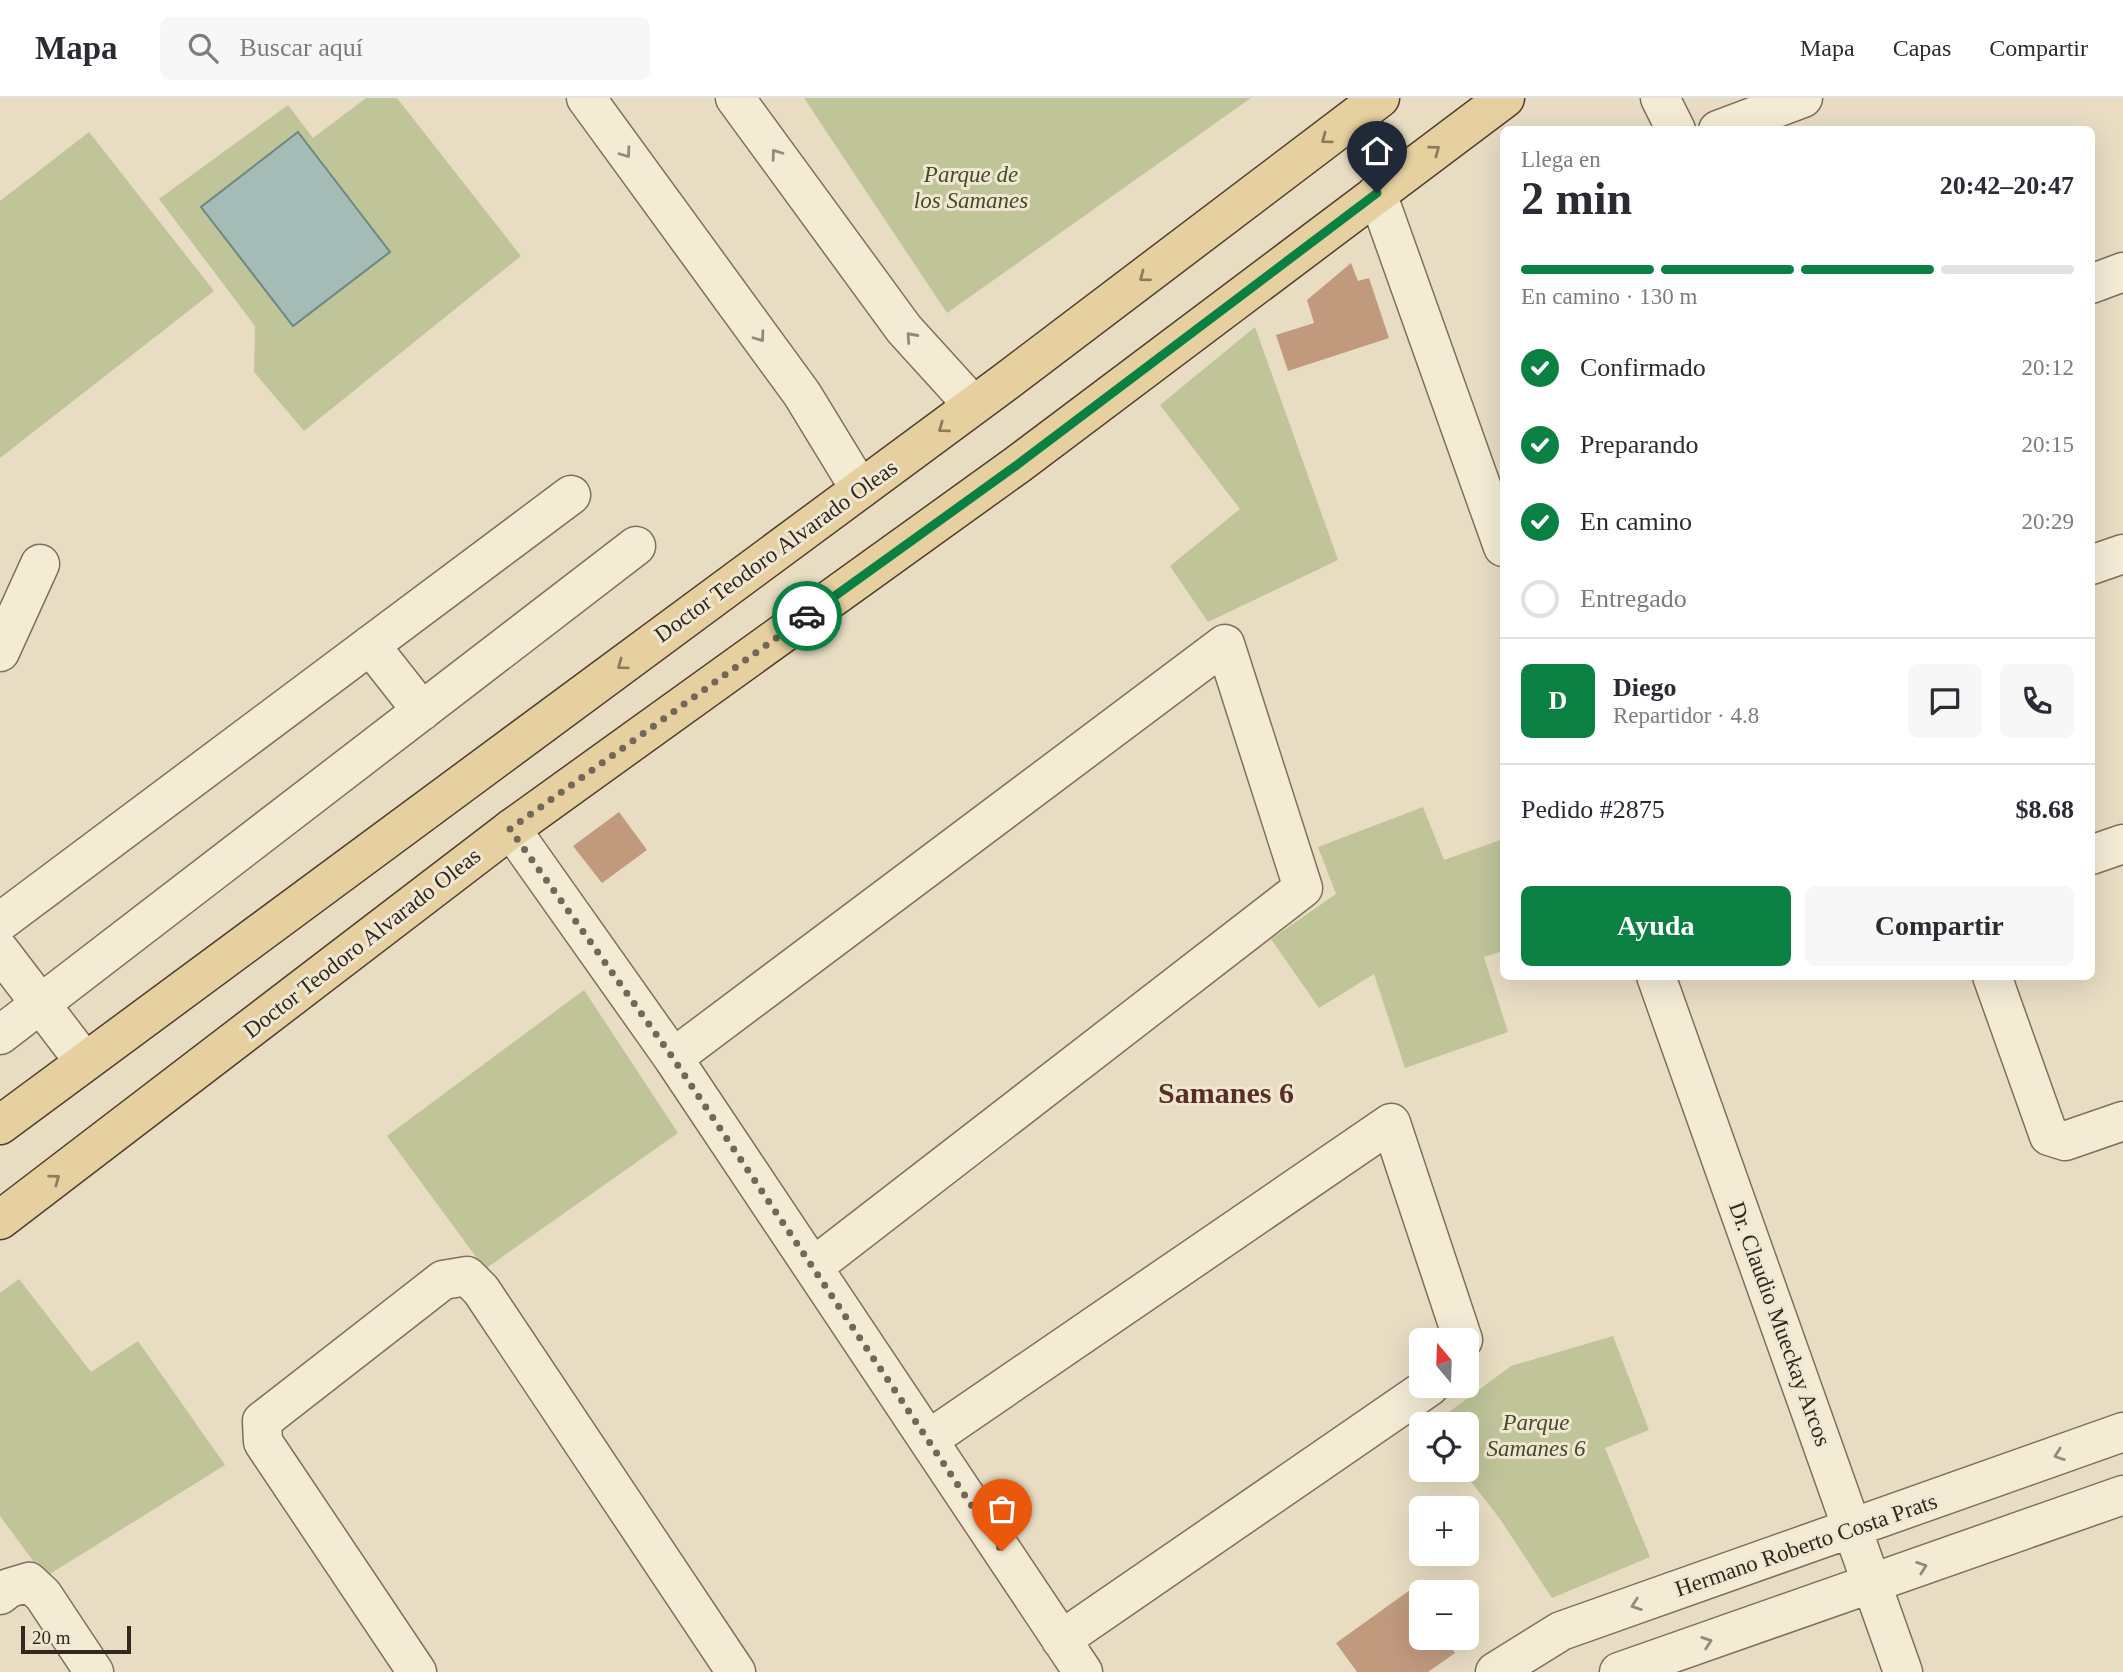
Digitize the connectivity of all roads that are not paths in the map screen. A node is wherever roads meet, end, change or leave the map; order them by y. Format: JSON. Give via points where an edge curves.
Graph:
{"nodes":[{"id":1,"x":586,"y":98,"type":"edge"},
{"id":2,"x":734,"y":98,"type":"edge"},
{"id":3,"x":1380,"y":98,"type":"edge"},
{"id":4,"x":1505,"y":98,"type":"edge"},
{"id":5,"x":1660,"y":98,"type":"edge"},
{"id":6,"x":1803,"y":98,"type":"edge"},
{"id":7,"x":1674,"y":126,"type":"edge"},
{"id":8,"x":1729,"y":126,"type":"edge"},
{"id":9,"x":1377,"y":193,"type":"junction"},
{"id":10,"x":2123,"y":272,"type":"edge"},
{"id":11,"x":2095,"y":282,"type":"edge"},
{"id":12,"x":973,"y":405,"type":"junction"},
{"id":13,"x":860,"y":489,"type":"junction"},
{"id":14,"x":571,"y":495,"type":"dead end"},
{"id":15,"x":1500,"y":539,"type":"edge"},
{"id":16,"x":636,"y":546,"type":"dead end"},
{"id":17,"x":2123,"y":554,"type":"edge"},
{"id":18,"x":40,"y":564,"type":"dead end"},
{"id":19,"x":2095,"y":564,"type":"edge"},
{"id":20,"x":370,"y":645,"type":"junction"},
{"id":21,"x":0,"y":652,"type":"edge"},
{"id":22,"x":422,"y":711,"type":"junction"},
{"id":23,"x":510,"y":829,"type":"junction"},
{"id":24,"x":2123,"y":844,"type":"edge"},
{"id":25,"x":2095,"y":854,"type":"edge"},
{"id":26,"x":0,"y":922,"type":"edge"},
{"id":27,"x":0,"y":951,"type":"edge"},
{"id":28,"x":1657,"y":980,"type":"edge"},
{"id":29,"x":1993,"y":980,"type":"edge"},
{"id":30,"x":40,"y":1005,"type":"junction"},
{"id":31,"x":0,"y":1035,"type":"edge"},
{"id":32,"x":673,"y":1058,"type":"junction"},
{"id":33,"x":84,"y":1061,"type":"junction"},
{"id":34,"x":2123,"y":1121,"type":"edge"},
{"id":35,"x":0,"y":1125,"type":"edge"},
{"id":36,"x":0,"y":1220,"type":"edge"},
{"id":37,"x":813,"y":1267,"type":"junction"},
{"id":38,"x":1459,"y":1328,"type":"edge"},
{"id":39,"x":1413,"y":1398,"type":"edge"},
{"id":40,"x":2123,"y":1432,"type":"edge"},
{"id":41,"x":928,"y":1440,"type":"junction"},
{"id":42,"x":2123,"y":1495,"type":"edge"},
{"id":43,"x":1852,"y":1528,"type":"junction"},
{"id":44,"x":1872,"y":1584,"type":"junction"},
{"id":45,"x":0,"y":1595,"type":"edge"},
{"id":46,"x":1061,"y":1640,"type":"junction"},
{"id":47,"x":94,"y":1672,"type":"edge"},
{"id":48,"x":417,"y":1672,"type":"edge"},
{"id":49,"x":736,"y":1672,"type":"edge"},
{"id":50,"x":1083,"y":1672,"type":"edge"},
{"id":51,"x":1495,"y":1672,"type":"edge"},
{"id":52,"x":1619,"y":1672,"type":"edge"},
{"id":53,"x":1903,"y":1672,"type":"edge"}],
"edges":[{"from":1,"to":13,"type":"street","one_way":true,"via":[[802,394]]},
{"from":12,"to":2,"type":"street","one_way":true,"via":[[904,329]]},
{"from":3,"to":12,"type":"main road","name":"Doctor Teodoro Alvarado Oleas","one_way":true},
{"from":9,"to":4,"type":"main road","name":"Doctor Teodoro Alvarado Oleas","one_way":true},
{"from":5,"to":7,"type":"street"},
{"from":6,"to":8,"type":"street"},
{"from":9,"to":15,"type":"street"},
{"from":9,"to":23,"type":"main road","name":"Doctor Teodoro Alvarado Oleas","via":[[1017,465]]},
{"from":10,"to":11,"type":"street"},
{"from":12,"to":13,"type":"main road","name":"Doctor Teodoro Alvarado Oleas","one_way":true},
{"from":13,"to":33,"type":"main road","name":"Doctor Teodoro Alvarado Oleas","one_way":true},
{"from":14,"to":20,"type":"street"},
{"from":16,"to":22,"type":"street"},
{"from":17,"to":19,"type":"street"},
{"from":18,"to":21,"type":"street"},
{"from":20,"to":22,"type":"street"},
{"from":20,"to":26,"type":"street"},
{"from":22,"to":30,"type":"street"},
{"from":23,"to":32,"type":"street"},
{"from":36,"to":23,"type":"main road","name":"Doctor Teodoro Alvarado Oleas","one_way":true},
{"from":24,"to":25,"type":"street"},
{"from":27,"to":30,"type":"street"},
{"from":28,"to":43,"type":"street","name":"Dr. Claudio Mueckay Arcos"},
{"from":29,"to":34,"type":"street","via":[[2049,1136],[2065,1141]]},
{"from":30,"to":31,"type":"street"},
{"from":30,"to":33,"type":"street"},
{"from":32,"to":37,"type":"street"},
{"from":32,"to":37,"type":"street","via":[[1224,644],[1303,888]]},
{"from":33,"to":35,"type":"main road","name":"Doctor Teodoro Alvarado Oleas"},
{"from":37,"to":41,"type":"street"},
{"from":38,"to":41,"type":"street","via":[[1391,1123]]},
{"from":39,"to":46,"type":"street"},
{"from":40,"to":43,"type":"street","name":"Hermano Roberto Costa Prats","one_way":true},
{"from":41,"to":46,"type":"street"},
{"from":44,"to":42,"type":"street","one_way":true},
{"from":43,"to":44,"type":"street","name":"Dr. Claudio Mueckay Arcos"},
{"from":43,"to":51,"type":"street","name":"Hermano Roberto Costa Prats","one_way":true,"via":[[1561,1631]]},
{"from":52,"to":44,"type":"street","one_way":true},
{"from":44,"to":53,"type":"street","name":"Dr. Claudio Mueckay Arcos"},
{"from":45,"to":47,"type":"street","via":[[29,1582],[43,1595]]},
{"from":46,"to":50,"type":"street"},
{"from":48,"to":49,"type":"street","via":[[263,1442],[262,1421],[443,1280],[467,1276],[481,1290]]}]}
